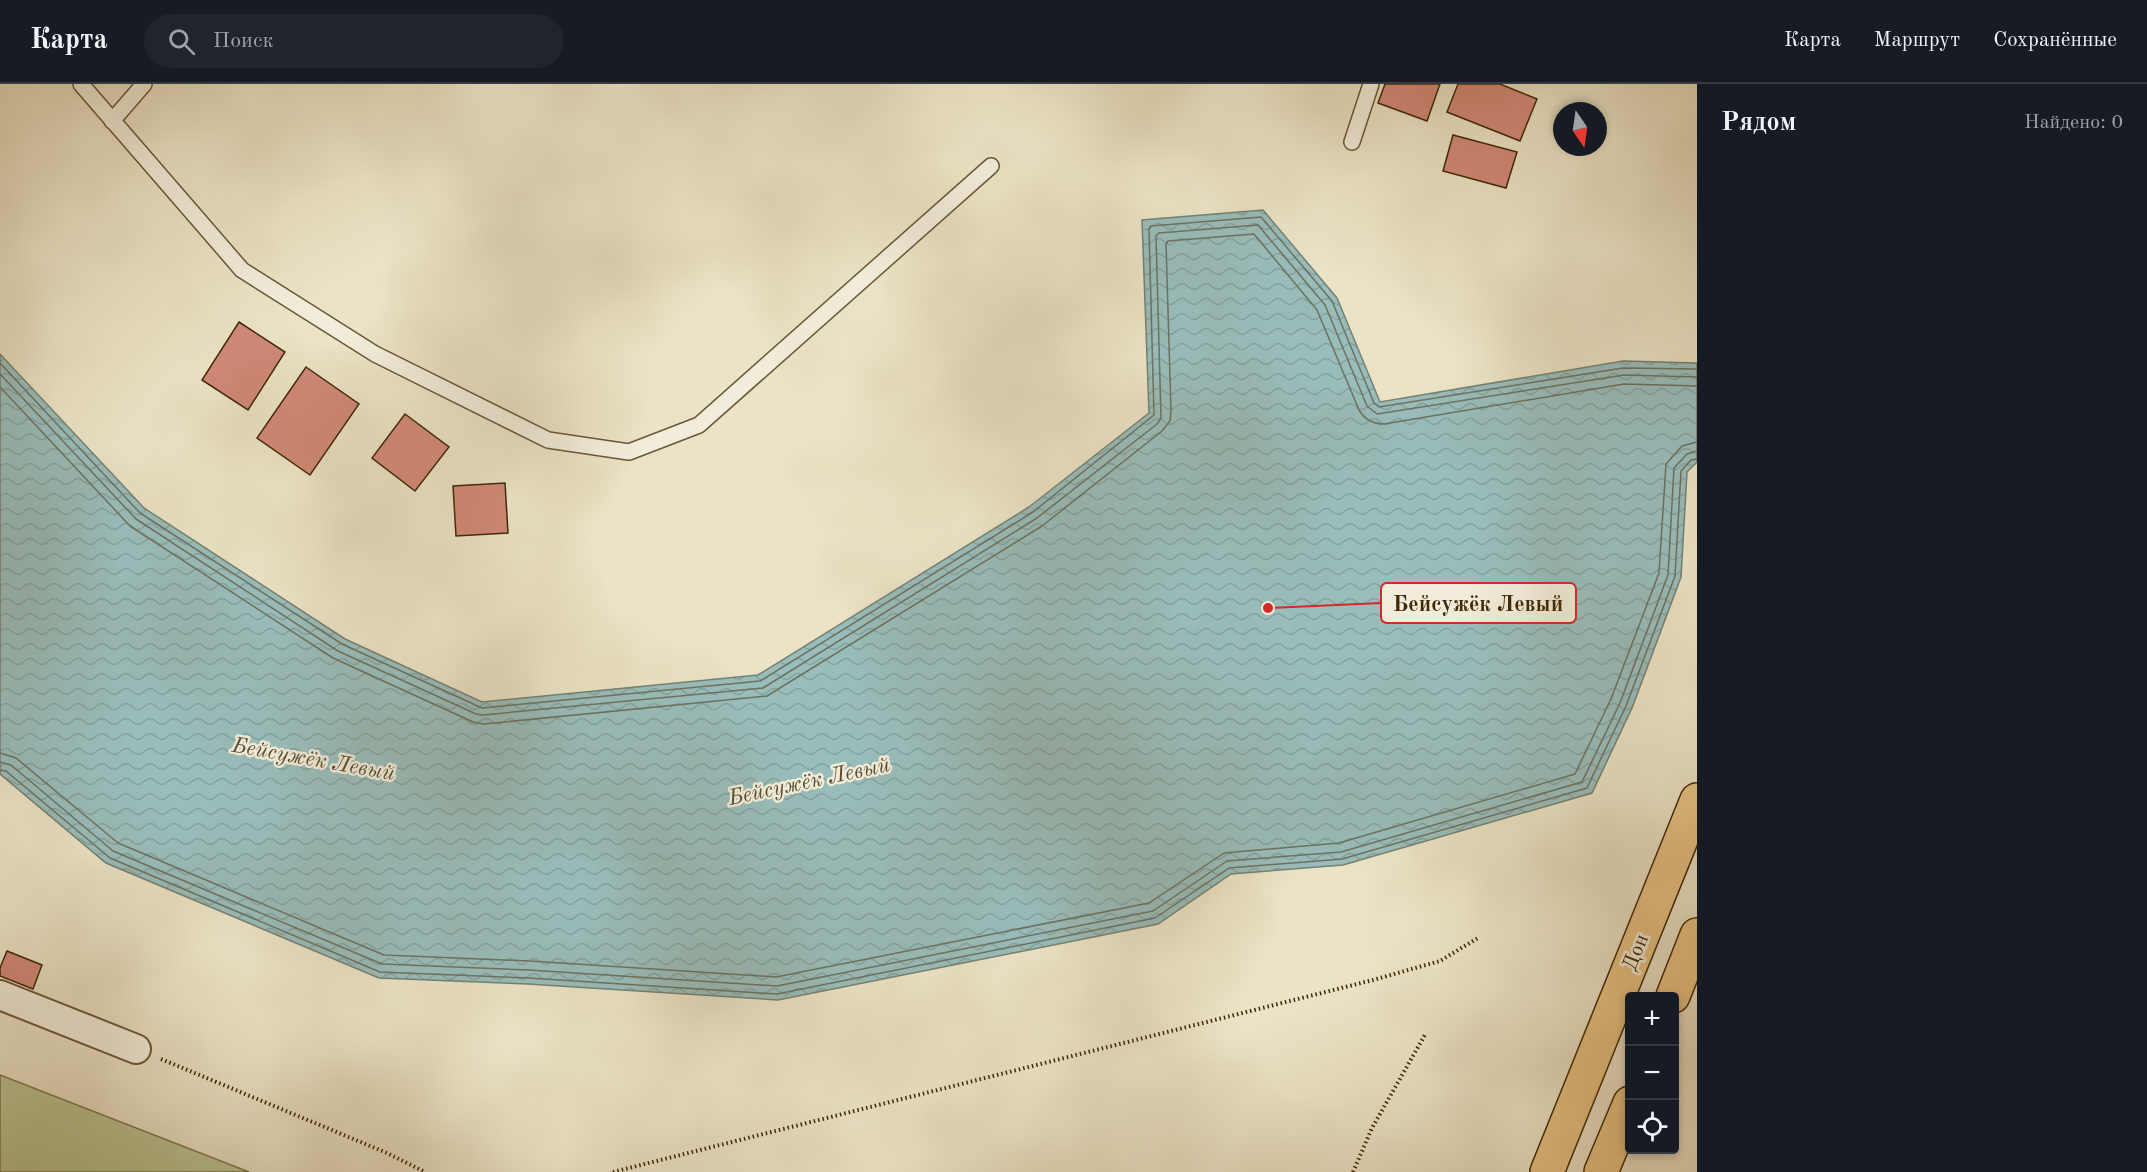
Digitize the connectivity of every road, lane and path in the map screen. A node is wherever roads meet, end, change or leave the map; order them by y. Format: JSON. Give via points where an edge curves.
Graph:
{"nodes":[{"id":1,"x":81,"y":84,"type":"edge"},
{"id":2,"x":144,"y":84,"type":"edge"},
{"id":3,"x":1371,"y":84,"type":"edge"},
{"id":4,"x":112,"y":121,"type":"junction"},
{"id":5,"x":1352,"y":142,"type":"dead end"},
{"id":6,"x":991,"y":166,"type":"dead end"},
{"id":7,"x":1697,"y":800,"type":"edge"},
{"id":8,"x":1697,"y":935,"type":"edge"},
{"id":9,"x":1478,"y":938,"type":"dead end"},
{"id":10,"x":1675,"y":992,"type":"edge"},
{"id":11,"x":0,"y":996,"type":"edge"},
{"id":12,"x":1426,"y":1033,"type":"dead end"},
{"id":13,"x":136,"y":1049,"type":"joint"},
{"id":14,"x":1625,"y":1113,"type":"edge"},
{"id":15,"x":425,"y":1172,"type":"edge"},
{"id":16,"x":613,"y":1172,"type":"edge"},
{"id":17,"x":1353,"y":1172,"type":"edge"},
{"id":18,"x":1547,"y":1172,"type":"edge"},
{"id":19,"x":1601,"y":1172,"type":"edge"}],
"edges":[{"from":1,"to":4,"type":"lane"},
{"from":2,"to":4,"type":"lane"},
{"from":3,"to":5,"type":"lane"},
{"from":4,"to":6,"type":"lane","via":[[242,270],[375,354],[548,440],[629,452],[699,425]]},
{"from":7,"to":18,"type":"highway","name":"Дон"},
{"from":8,"to":10,"type":"highway"},
{"from":9,"to":16,"type":"path","via":[[1440,961],[1373,980]]},
{"from":11,"to":13,"type":"street"},
{"from":12,"to":17,"type":"path","via":[[1372,1128]]},
{"from":13,"to":15,"type":"path"},
{"from":14,"to":19,"type":"highway"}]}
